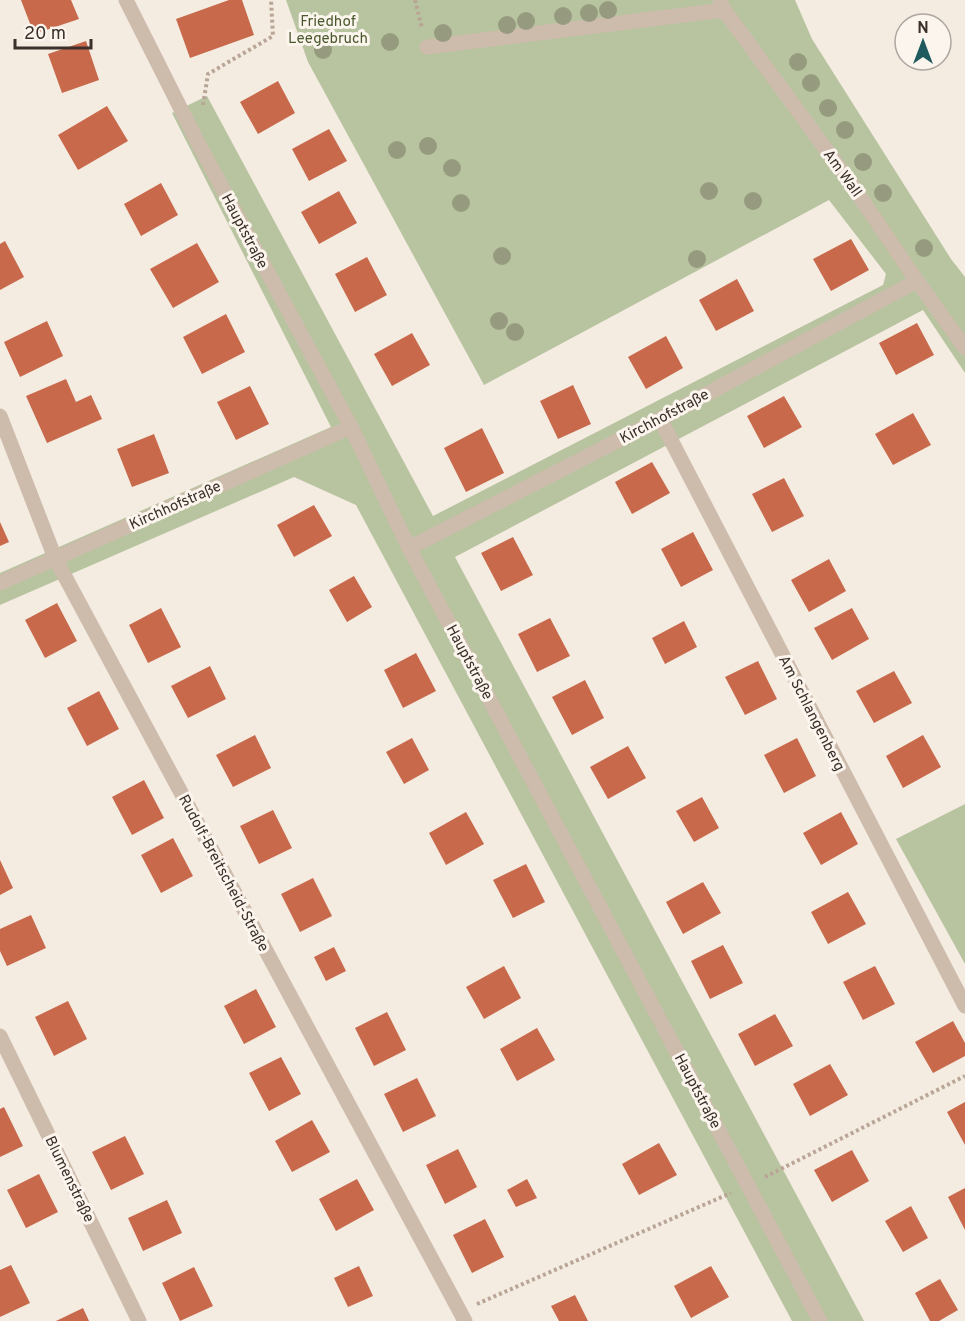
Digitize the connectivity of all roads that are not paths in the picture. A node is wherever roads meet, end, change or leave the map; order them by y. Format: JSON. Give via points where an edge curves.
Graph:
{"nodes":[{"id":1,"x":126,"y":0,"type":"edge"},
{"id":2,"x":722,"y":5,"type":"edge"},
{"id":3,"x":427,"y":47,"type":"road end"},
{"id":4,"x":916,"y":281,"type":"junction"},
{"id":5,"x":965,"y":348,"type":"edge"},
{"id":6,"x":0,"y":416,"type":"edge"},
{"id":7,"x":660,"y":419,"type":"junction"},
{"id":8,"x":351,"y":427,"type":"junction"},
{"id":9,"x":410,"y":548,"type":"junction"},
{"id":10,"x":55,"y":558,"type":"junction"},
{"id":11,"x":0,"y":583,"type":"edge"},
{"id":12,"x":965,"y":1006,"type":"edge"},
{"id":13,"x":0,"y":1036,"type":"edge"},
{"id":14,"x":462,"y":1316,"type":"edge"},
{"id":15,"x":139,"y":1321,"type":"edge"},
{"id":16,"x":820,"y":1321,"type":"edge"}],
"edges":[{"from":1,"to":8,"type":"street","name":"Hauptstraße","via":[[196,141]]},
{"from":2,"to":3,"type":"street"},
{"from":2,"to":4,"type":"street","name":"Am Wall"},
{"from":4,"to":5,"type":"street","name":"Am Wall"},
{"from":4,"to":7,"type":"street","name":"Kirchhofstraße"},
{"from":6,"to":10,"type":"street","name":"Rudolf-Breitscheid-Straße"},
{"from":7,"to":9,"type":"street","name":"Kirchhofstraße"},
{"from":7,"to":12,"type":"street","name":"Am Schlangenberg"},
{"from":8,"to":9,"type":"street","name":"Hauptstraße"},
{"from":8,"to":10,"type":"street","name":"Kirchhofstraße"},
{"from":9,"to":16,"type":"street","name":"Hauptstraße"},
{"from":10,"to":11,"type":"street","name":"Kirchhofstraße"},
{"from":10,"to":14,"type":"street","name":"Rudolf-Breitscheid-Straße"},
{"from":13,"to":15,"type":"street","name":"Blumenstraße"}]}
